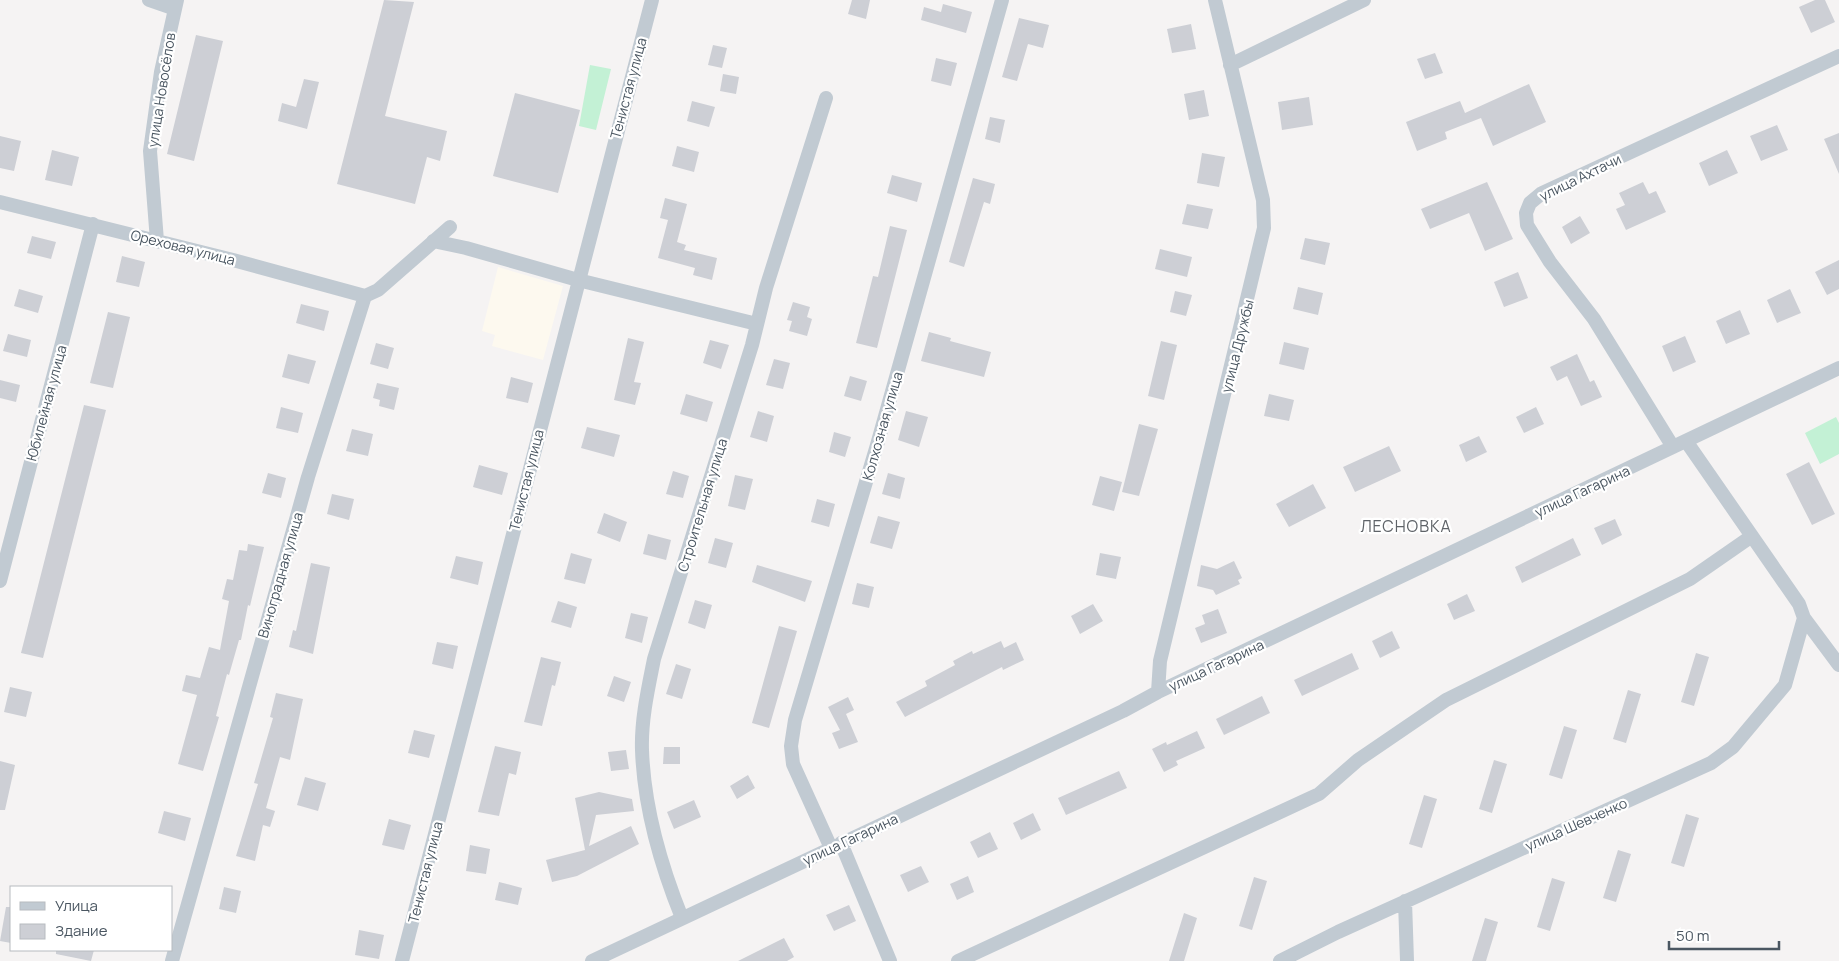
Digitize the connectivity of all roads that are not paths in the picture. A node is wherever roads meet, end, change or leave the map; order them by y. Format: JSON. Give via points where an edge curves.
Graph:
{"nodes":[{"id":1,"x":149,"y":0,"type":"edge"},
{"id":2,"x":652,"y":0,"type":"edge"},
{"id":3,"x":1002,"y":0,"type":"edge"},
{"id":4,"x":1215,"y":0,"type":"edge"},
{"id":5,"x":1364,"y":0,"type":"edge"},
{"id":6,"x":176,"y":5,"type":"edge"},
{"id":7,"x":1839,"y":56,"type":"edge"},
{"id":8,"x":1230,"y":66,"type":"junction"},
{"id":9,"x":826,"y":98,"type":"dead end"},
{"id":10,"x":0,"y":202,"type":"edge"},
{"id":11,"x":93,"y":224,"type":"junction"},
{"id":12,"x":450,"y":227,"type":"dead end"},
{"id":13,"x":157,"y":241,"type":"junction"},
{"id":14,"x":433,"y":241,"type":"junction"},
{"id":15,"x":578,"y":280,"type":"junction"},
{"id":16,"x":365,"y":296,"type":"junction"},
{"id":17,"x":757,"y":324,"type":"junction"},
{"id":18,"x":1839,"y":368,"type":"edge"},
{"id":19,"x":1686,"y":441,"type":"junction"},
{"id":20,"x":1673,"y":447,"type":"junction"},
{"id":21,"x":1752,"y":536,"type":"junction"},
{"id":22,"x":0,"y":582,"type":"edge"},
{"id":23,"x":1804,"y":618,"type":"junction"},
{"id":24,"x":1839,"y":665,"type":"edge"},
{"id":25,"x":1158,"y":692,"type":"junction"},
{"id":26,"x":836,"y":845,"type":"junction"},
{"id":27,"x":1405,"y":901,"type":"junction"},
{"id":28,"x":682,"y":918,"type":"junction"},
{"id":29,"x":172,"y":961,"type":"edge"},
{"id":30,"x":402,"y":961,"type":"edge"},
{"id":31,"x":592,"y":961,"type":"edge"},
{"id":32,"x":890,"y":961,"type":"edge"},
{"id":33,"x":958,"y":961,"type":"edge"},
{"id":34,"x":1280,"y":961,"type":"edge"},
{"id":35,"x":1407,"y":961,"type":"edge"}],
"edges":[{"from":1,"to":6,"type":"street"},
{"from":2,"to":15,"type":"street","name":"Тенистая улица"},
{"from":3,"to":26,"type":"street","name":"Колхозная улица","via":[[877,445],[795,720],[791,746],[794,764]]},
{"from":4,"to":8,"type":"street","name":"улица Дружбы"},
{"from":5,"to":8,"type":"street"},
{"from":6,"to":13,"type":"street","name":"улица Новосёлов","via":[[161,72],[150,151]]},
{"from":7,"to":20,"type":"street","name":"улица Ахтачи","via":[[1542,192],[1530,203],[1526,213],[1527,225],[1550,262],[1594,319]]},
{"from":8,"to":25,"type":"street","name":"улица Дружбы","via":[[1263,200],[1264,228],[1160,661]]},
{"from":9,"to":17,"type":"street","name":"Строительная улица"},
{"from":10,"to":11,"type":"street","name":"Ореховая улица"},
{"from":11,"to":13,"type":"street","name":"Ореховая улица"},
{"from":11,"to":22,"type":"street","name":"Юбилейная улица"},
{"from":12,"to":14,"type":"street"},
{"from":13,"to":16,"type":"street","name":"Ореховая улица"},
{"from":14,"to":15,"type":"street"},
{"from":14,"to":16,"type":"street","via":[[378,290]]},
{"from":15,"to":17,"type":"street"},
{"from":15,"to":30,"type":"street","name":"Тенистая улица"},
{"from":16,"to":29,"type":"street","name":"Виноградная улица","via":[[308,477]]},
{"from":17,"to":28,"type":"street","name":"Строительная улица","via":[[654,659],[646,702],[642,750],[648,799],[662,863]]},
{"from":18,"to":19,"type":"street","name":"улица Гагарина"},
{"from":19,"to":20,"type":"street","name":"улица Гагарина"},
{"from":19,"to":21,"type":"street"},
{"from":20,"to":25,"type":"street","name":"улица Гагарина"},
{"from":21,"to":23,"type":"street","via":[[1799,604]]},
{"from":21,"to":33,"type":"street","via":[[1690,579],[1446,700],[1358,760],[1318,794]]},
{"from":23,"to":24,"type":"street"},
{"from":23,"to":27,"type":"street","name":"улица Шевченко","via":[[1785,686],[1733,747],[1711,763]]},
{"from":25,"to":26,"type":"street","name":"улица Гагарина","via":[[1123,712]]},
{"from":26,"to":28,"type":"street","name":"улица Гагарина"},
{"from":26,"to":32,"type":"street","name":"Колхозная улица"},
{"from":27,"to":34,"type":"street","name":"улица Шевченко"},
{"from":27,"to":35,"type":"street"},
{"from":28,"to":31,"type":"street","name":"улица Гагарина"}]}
